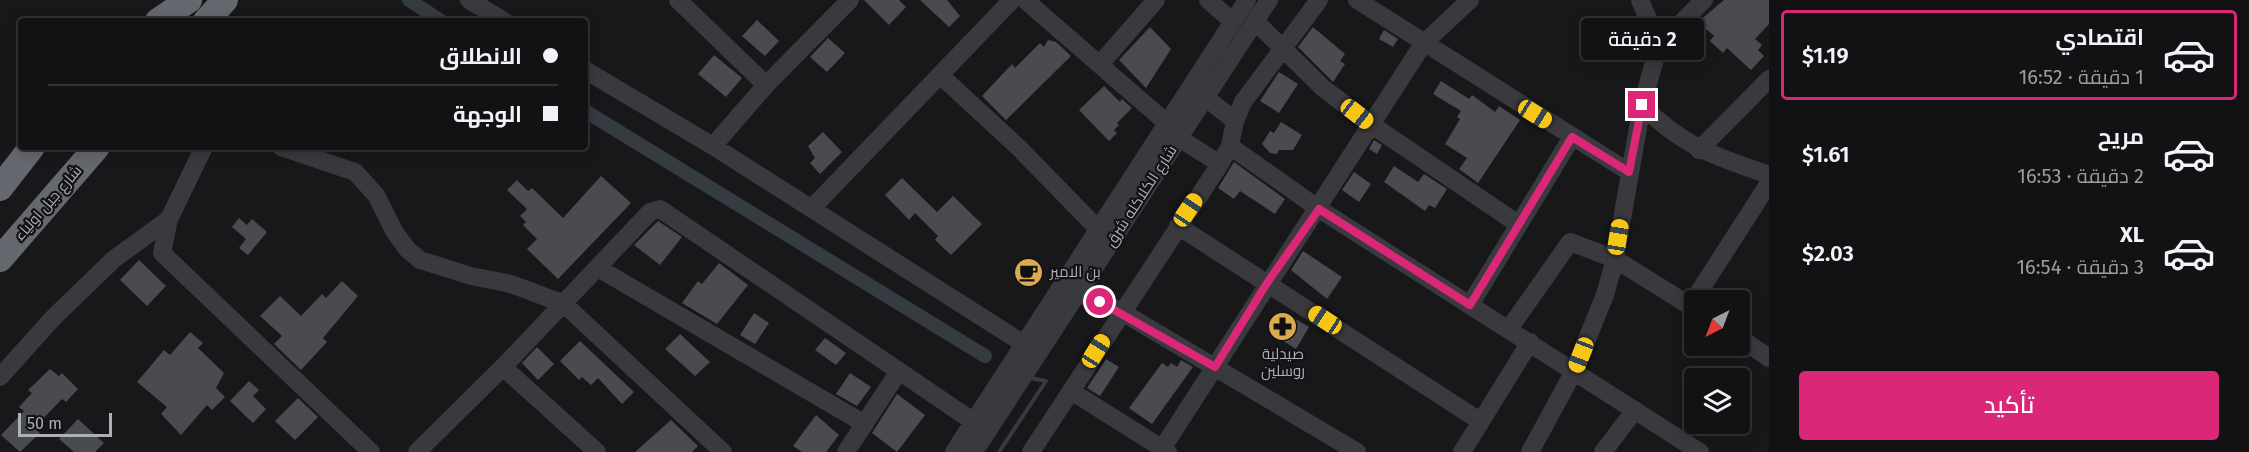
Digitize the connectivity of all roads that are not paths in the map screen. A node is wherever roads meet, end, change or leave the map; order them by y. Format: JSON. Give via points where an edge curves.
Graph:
{"nodes":[{"id":1,"x":225,"y":0,"type":"edge"},
{"id":2,"x":469,"y":0,"type":"edge"},
{"id":3,"x":678,"y":0,"type":"edge"},
{"id":4,"x":850,"y":0,"type":"edge"},
{"id":5,"x":1012,"y":0,"type":"edge"},
{"id":6,"x":1025,"y":0,"type":"edge"},
{"id":7,"x":1156,"y":0,"type":"edge"},
{"id":8,"x":1208,"y":0,"type":"edge"},
{"id":9,"x":1248,"y":0,"type":"edge"},
{"id":10,"x":1269,"y":0,"type":"edge"},
{"id":11,"x":1319,"y":0,"type":"edge"},
{"id":12,"x":1357,"y":0,"type":"edge"},
{"id":13,"x":1470,"y":0,"type":"edge"},
{"id":14,"x":1640,"y":0,"type":"edge"},
{"id":15,"x":1704,"y":0,"type":"edge"},
{"id":16,"x":186,"y":6,"type":"edge"},
{"id":17,"x":164,"y":18,"type":"edge"},
{"id":18,"x":210,"y":18,"type":"edge"},
{"id":19,"x":499,"y":18,"type":"edge"},
{"id":20,"x":1255,"y":21,"type":"junction"},
{"id":21,"x":1233,"y":22,"type":"junction"},
{"id":22,"x":1424,"y":44,"type":"junction"},
{"id":23,"x":1659,"y":45,"type":"junction"},
{"id":24,"x":1285,"y":50,"type":"junction"},
{"id":25,"x":1100,"y":64,"type":"junction"},
{"id":26,"x":588,"y":71,"type":"edge"},
{"id":27,"x":940,"y":75,"type":"junction"},
{"id":28,"x":1769,"y":79,"type":"edge"},
{"id":29,"x":766,"y":85,"type":"junction"},
{"id":30,"x":1205,"y":98,"type":"junction"},
{"id":31,"x":1642,"y":105,"type":"junction"},
{"id":32,"x":1235,"y":121,"type":"junction"},
{"id":33,"x":1372,"y":125,"type":"junction"},
{"id":34,"x":1173,"y":131,"type":"junction"},
{"id":35,"x":1572,"y":137,"type":"junction"},
{"id":36,"x":713,"y":146,"type":"junction"},
{"id":37,"x":1230,"y":146,"type":"junction"},
{"id":38,"x":29,"y":150,"type":"edge"},
{"id":39,"x":94,"y":150,"type":"edge"},
{"id":40,"x":203,"y":150,"type":"edge"},
{"id":41,"x":290,"y":150,"type":"edge"},
{"id":42,"x":1699,"y":150,"type":"junction"},
{"id":43,"x":1220,"y":164,"type":"junction"},
{"id":44,"x":1629,"y":172,"type":"junction"},
{"id":45,"x":5,"y":173,"type":"edge"},
{"id":46,"x":1769,"y":175,"type":"edge"},
{"id":47,"x":1769,"y":183,"type":"edge"},
{"id":48,"x":812,"y":208,"type":"junction"},
{"id":49,"x":1319,"y":209,"type":"junction"},
{"id":50,"x":169,"y":219,"type":"junction"},
{"id":51,"x":1518,"y":224,"type":"junction"},
{"id":52,"x":1178,"y":226,"type":"junction"},
{"id":53,"x":1099,"y":230,"type":"junction"},
{"id":54,"x":0,"y":259,"type":"edge"},
{"id":55,"x":1615,"y":259,"type":"junction"},
{"id":56,"x":598,"y":268,"type":"junction"},
{"id":57,"x":1267,"y":283,"type":"junction"},
{"id":58,"x":1703,"y":290,"type":"edge"},
{"id":59,"x":1079,"y":292,"type":"junction"},
{"id":60,"x":1684,"y":301,"type":"edge"},
{"id":61,"x":564,"y":303,"type":"junction"},
{"id":62,"x":1470,"y":305,"type":"junction"},
{"id":63,"x":1122,"y":312,"type":"junction"},
{"id":64,"x":1509,"y":329,"type":"junction"},
{"id":65,"x":1530,"y":342,"type":"junction"},
{"id":66,"x":1024,"y":344,"type":"junction"},
{"id":67,"x":1750,"y":345,"type":"edge"},
{"id":68,"x":1769,"y":357,"type":"edge"},
{"id":69,"x":503,"y":367,"type":"junction"},
{"id":70,"x":1215,"y":367,"type":"junction"},
{"id":71,"x":899,"y":371,"type":"junction"},
{"id":72,"x":1574,"y":371,"type":"junction"},
{"id":73,"x":0,"y":377,"type":"edge"},
{"id":74,"x":1071,"y":391,"type":"junction"},
{"id":75,"x":1635,"y":410,"type":"junction"},
{"id":76,"x":1480,"y":421,"type":"junction"},
{"id":77,"x":974,"y":422,"type":"junction"},
{"id":78,"x":865,"y":424,"type":"junction"},
{"id":79,"x":1164,"y":451,"type":"edge"},
{"id":80,"x":1533,"y":451,"type":"edge"},
{"id":81,"x":371,"y":452,"type":"edge"},
{"id":82,"x":417,"y":452,"type":"edge"},
{"id":83,"x":597,"y":452,"type":"edge"},
{"id":84,"x":722,"y":452,"type":"edge"},
{"id":85,"x":846,"y":452,"type":"edge"},
{"id":86,"x":954,"y":452,"type":"edge"},
{"id":87,"x":974,"y":452,"type":"edge"},
{"id":88,"x":1031,"y":452,"type":"edge"},
{"id":89,"x":1357,"y":452,"type":"edge"},
{"id":90,"x":1462,"y":452,"type":"edge"},
{"id":91,"x":1603,"y":452,"type":"edge"},
{"id":92,"x":1700,"y":452,"type":"edge"}],
"edges":[{"from":1,"to":18,"type":"highway"},
{"from":2,"to":19,"type":"street"},
{"from":3,"to":29,"type":"street"},
{"from":4,"to":29,"type":"street"},
{"from":5,"to":27,"type":"street"},
{"from":6,"to":25,"type":"street"},
{"from":7,"to":25,"type":"street"},
{"from":8,"to":21,"type":"street"},
{"from":9,"to":21,"type":"street","name":"شارع الكلاكله شرق"},
{"from":10,"to":20,"type":"street","name":"شارع الكلاكله شرق"},
{"from":11,"to":24,"type":"street"},
{"from":12,"to":22,"type":"street"},
{"from":13,"to":22,"type":"street"},
{"from":14,"to":23,"type":"street"},
{"from":15,"to":23,"type":"street"},
{"from":16,"to":17,"type":"highway"},
{"from":20,"to":24,"type":"street"},
{"from":20,"to":30,"type":"street","name":"شارع الكلاكله شرق"},
{"from":21,"to":34,"type":"street","name":"شارع الكلاكله شرق"},
{"from":22,"to":33,"type":"street"},
{"from":22,"to":35,"type":"street"},
{"from":23,"to":31,"type":"street"},
{"from":24,"to":32,"type":"street","via":[[1243,102]]},
{"from":24,"to":33,"type":"street","via":[[1323,88]]},
{"from":25,"to":34,"type":"street"},
{"from":26,"to":36,"type":"street"},
{"from":27,"to":48,"type":"street"},
{"from":27,"to":53,"type":"street"},
{"from":28,"to":42,"type":"street"},
{"from":29,"to":36,"type":"street"},
{"from":30,"to":32,"type":"street"},
{"from":30,"to":34,"type":"street","name":"شارع الكلاكله شرق"},
{"from":31,"to":42,"type":"street","via":[[1660,124]]},
{"from":31,"to":44,"type":"street"},
{"from":32,"to":37,"type":"street"},
{"from":33,"to":49,"type":"street"},
{"from":33,"to":51,"type":"street"},
{"from":34,"to":43,"type":"street"},
{"from":34,"to":53,"type":"street","name":"شارع الكلاكله شرق"},
{"from":34,"to":59,"type":"street","name":"شارع الكلاكله شرق"},
{"from":35,"to":44,"type":"street"},
{"from":35,"to":51,"type":"street"},
{"from":36,"to":48,"type":"street"},
{"from":37,"to":43,"type":"street"},
{"from":37,"to":49,"type":"street"},
{"from":38,"to":45,"type":"highway"},
{"from":39,"to":54,"type":"highway","name":"شارع جبل اولياء"},
{"from":40,"to":50,"type":"street"},
{"from":41,"to":61,"type":"street","via":[[355,172],[376,195],[406,249],[420,260],[511,284]]},
{"from":42,"to":46,"type":"street"},
{"from":43,"to":52,"type":"street"},
{"from":44,"to":55,"type":"street"},
{"from":47,"to":58,"type":"street"},
{"from":48,"to":66,"type":"street"},
{"from":49,"to":57,"type":"street"},
{"from":49,"to":62,"type":"street"},
{"from":50,"to":73,"type":"street","via":[[114,259]]},
{"from":50,"to":81,"type":"street","via":[[162,253]]},
{"from":51,"to":62,"type":"street"},
{"from":52,"to":57,"type":"street"},
{"from":52,"to":63,"type":"street"},
{"from":53,"to":66,"type":"street","name":"شارع الكلاكله شرق"},
{"from":55,"to":60,"type":"street"},
{"from":55,"to":64,"type":"street","via":[[1570,242]]},
{"from":55,"to":72,"type":"street"},
{"from":56,"to":61,"type":"street"},
{"from":56,"to":71,"type":"street","via":[[650,212],[660,209]]},
{"from":56,"to":78,"type":"street"},
{"from":57,"to":70,"type":"street"},
{"from":57,"to":76,"type":"street"},
{"from":59,"to":63,"type":"street"},
{"from":59,"to":87,"type":"street","name":"شارع الكلاكله شرق"},
{"from":61,"to":69,"type":"street"},
{"from":61,"to":84,"type":"street"},
{"from":62,"to":64,"type":"street"},
{"from":63,"to":70,"type":"street"},
{"from":63,"to":74,"type":"street"},
{"from":64,"to":65,"type":"street"},
{"from":65,"to":72,"type":"street"},
{"from":65,"to":76,"type":"street"},
{"from":66,"to":77,"type":"street","name":"شارع الكلاكله شرق"},
{"from":67,"to":68,"type":"street"},
{"from":69,"to":82,"type":"street"},
{"from":69,"to":83,"type":"street"},
{"from":70,"to":79,"type":"street"},
{"from":70,"to":89,"type":"street"},
{"from":71,"to":77,"type":"street"},
{"from":71,"to":78,"type":"street"},
{"from":72,"to":75,"type":"street"},
{"from":72,"to":80,"type":"street"},
{"from":74,"to":79,"type":"street"},
{"from":74,"to":88,"type":"street"},
{"from":75,"to":91,"type":"street"},
{"from":75,"to":92,"type":"street"},
{"from":76,"to":90,"type":"street"},
{"from":77,"to":86,"type":"street","name":"شارع الكلاكله شرق"},
{"from":78,"to":85,"type":"street"}]}
